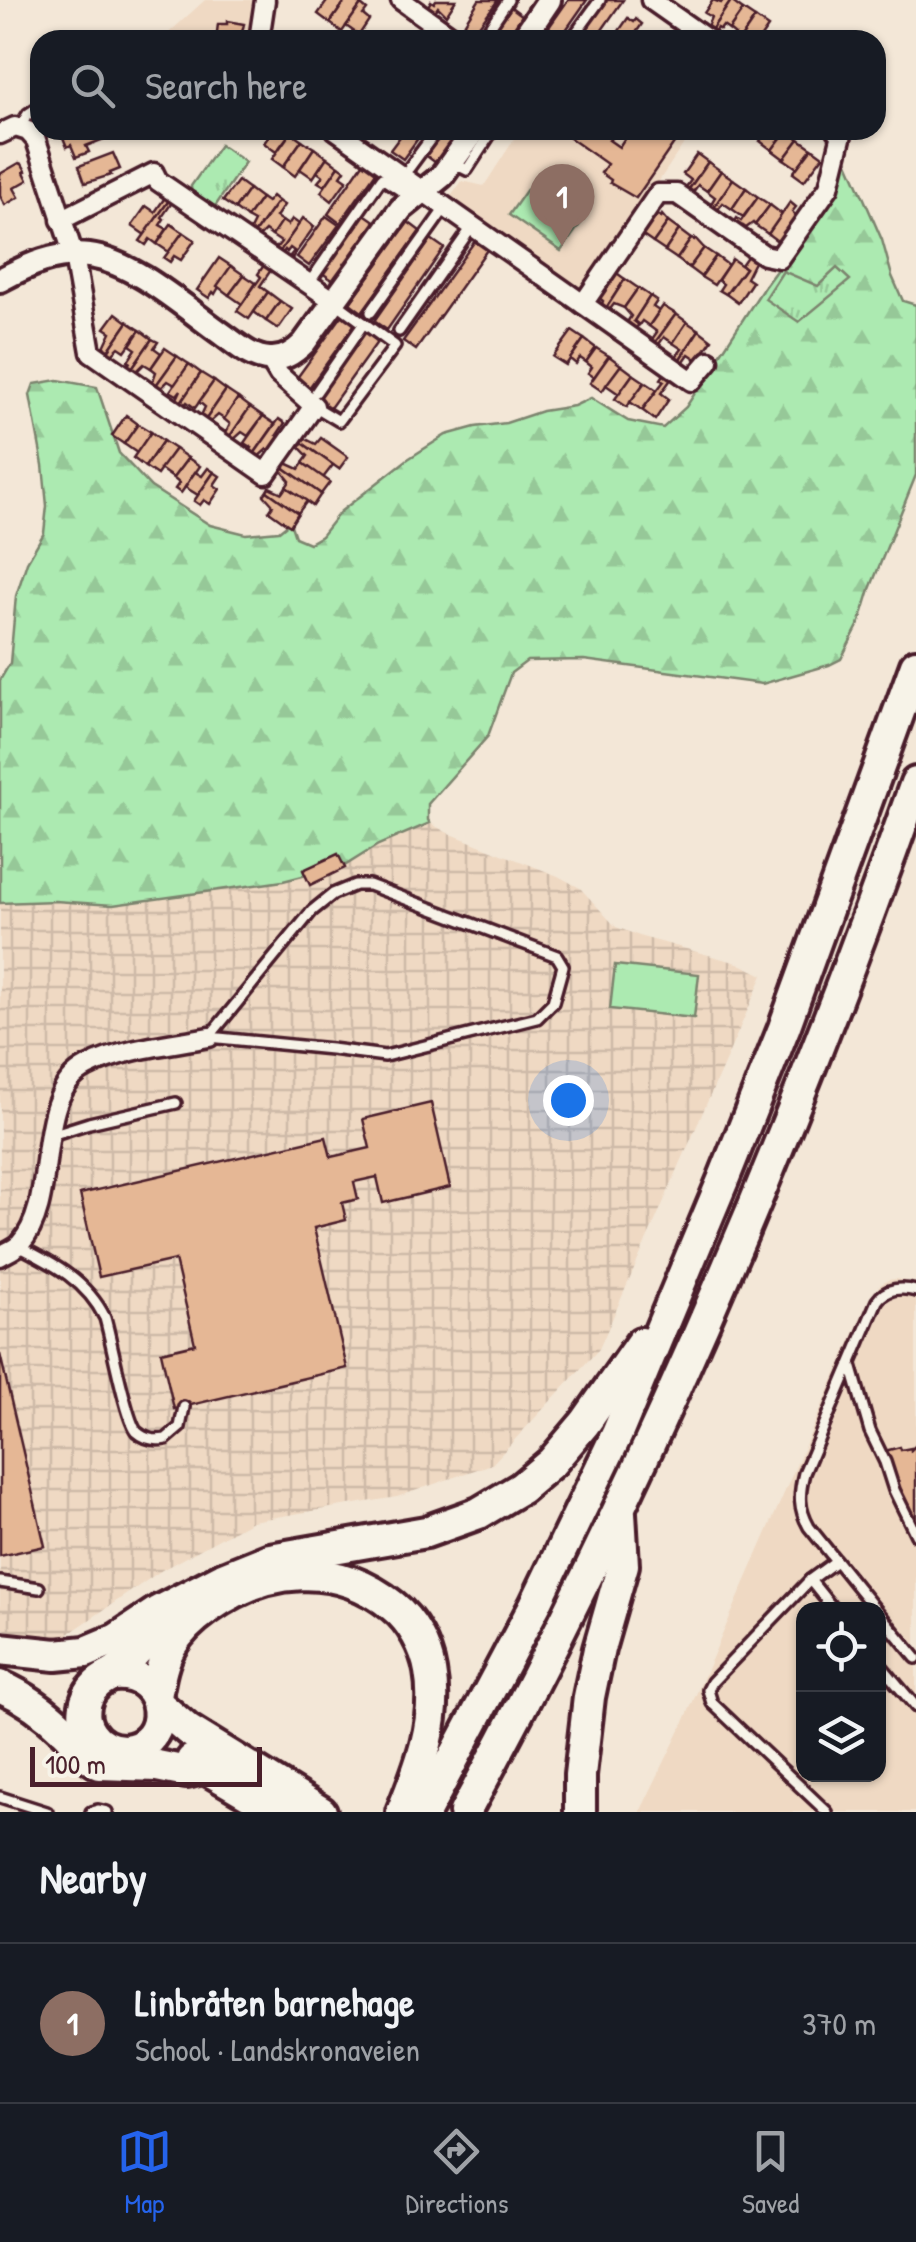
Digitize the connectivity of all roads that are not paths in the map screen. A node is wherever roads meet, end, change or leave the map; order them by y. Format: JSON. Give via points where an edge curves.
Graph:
{"nodes":[{"id":1,"x":266,"y":0,"type":"edge"},
{"id":2,"x":401,"y":0,"type":"edge"},
{"id":3,"x":508,"y":0,"type":"edge"},
{"id":4,"x":549,"y":0,"type":"edge"},
{"id":5,"x":600,"y":0,"type":"edge"},
{"id":6,"x":651,"y":0,"type":"edge"},
{"id":7,"x":261,"y":30,"type":"edge"},
{"id":8,"x":443,"y":30,"type":"edge"},
{"id":9,"x":488,"y":30,"type":"edge"},
{"id":10,"x":529,"y":30,"type":"edge"},
{"id":11,"x":578,"y":30,"type":"edge"},
{"id":12,"x":694,"y":30,"type":"edge"},
{"id":13,"x":30,"y":113,"type":"edge"},
{"id":14,"x":19,"y":128,"type":"junction"},
{"id":15,"x":30,"y":133,"type":"edge"},
{"id":16,"x":0,"y":134,"type":"edge"},
{"id":17,"x":36,"y":140,"type":"edge"},
{"id":18,"x":349,"y":140,"type":"edge"},
{"id":19,"x":430,"y":140,"type":"edge"},
{"id":20,"x":468,"y":140,"type":"edge"},
{"id":21,"x":486,"y":140,"type":"edge"},
{"id":22,"x":841,"y":140,"type":"edge"},
{"id":23,"x":452,"y":162,"type":"junction"},
{"id":24,"x":409,"y":168,"type":"dead end"},
{"id":25,"x":418,"y":195,"type":"junction"},
{"id":26,"x":446,"y":208,"type":"junction"},
{"id":27,"x":61,"y":220,"type":"junction"},
{"id":28,"x":472,"y":226,"type":"junction"},
{"id":29,"x":74,"y":256,"type":"junction"},
{"id":30,"x":314,"y":276,"type":"dead end"},
{"id":31,"x":0,"y":280,"type":"edge"},
{"id":32,"x":334,"y":301,"type":"junction"},
{"id":33,"x":583,"y":304,"type":"junction"},
{"id":34,"x":371,"y":312,"type":"dead end"},
{"id":35,"x":364,"y":323,"type":"junction"},
{"id":36,"x":399,"y":331,"type":"dead end"},
{"id":37,"x":270,"y":360,"type":"junction"},
{"id":38,"x":709,"y":361,"type":"dead end"},
{"id":39,"x":315,"y":399,"type":"junction"},
{"id":40,"x":916,"y":665,"type":"edge"},
{"id":41,"x":916,"y":783,"type":"edge"},
{"id":42,"x":209,"y":1038,"type":"junction"},
{"id":43,"x":176,"y":1103,"type":"dead end"},
{"id":44,"x":49,"y":1136,"type":"junction"},
{"id":45,"x":18,"y":1246,"type":"junction"},
{"id":46,"x":0,"y":1256,"type":"edge"},
{"id":47,"x":681,"y":1282,"type":"junction"},
{"id":48,"x":916,"y":1291,"type":"edge"},
{"id":49,"x":850,"y":1364,"type":"junction"},
{"id":50,"x":184,"y":1407,"type":"dead end"},
{"id":51,"x":620,"y":1510,"type":"junction"},
{"id":52,"x":916,"y":1535,"type":"edge"},
{"id":53,"x":836,"y":1561,"type":"junction"},
{"id":54,"x":810,"y":1580,"type":"junction"},
{"id":55,"x":0,"y":1582,"type":"edge"},
{"id":56,"x":38,"y":1588,"type":"dead end"},
{"id":57,"x":205,"y":1588,"type":"junction"},
{"id":58,"x":828,"y":1602,"type":"edge"},
{"id":59,"x":870,"y":1602,"type":"edge"},
{"id":60,"x":886,"y":1622,"type":"edge"},
{"id":61,"x":0,"y":1649,"type":"edge"},
{"id":62,"x":916,"y":1658,"type":"edge"},
{"id":63,"x":886,"y":1671,"type":"edge"},
{"id":64,"x":0,"y":1673,"type":"edge"},
{"id":65,"x":108,"y":1678,"type":"junction"},
{"id":66,"x":0,"y":1686,"type":"edge"},
{"id":67,"x":157,"y":1700,"type":"junction"},
{"id":68,"x":916,"y":1706,"type":"edge"},
{"id":69,"x":86,"y":1723,"type":"junction"},
{"id":70,"x":136,"y":1747,"type":"junction"},
{"id":71,"x":206,"y":1768,"type":"junction"},
{"id":72,"x":0,"y":1797,"type":"edge"},
{"id":73,"x":47,"y":1812,"type":"edge"},
{"id":74,"x":91,"y":1812,"type":"edge"},
{"id":75,"x":106,"y":1812,"type":"edge"},
{"id":76,"x":280,"y":1812,"type":"edge"},
{"id":77,"x":320,"y":1812,"type":"edge"},
{"id":78,"x":402,"y":1812,"type":"edge"},
{"id":79,"x":425,"y":1812,"type":"edge"},
{"id":80,"x":465,"y":1812,"type":"edge"},
{"id":81,"x":580,"y":1812,"type":"edge"},
{"id":82,"x":827,"y":1812,"type":"edge"}],
"edges":[{"from":1,"to":7,"type":"street"},
{"from":2,"to":8,"type":"street"},
{"from":3,"to":9,"type":"lane"},
{"from":4,"to":10,"type":"street"},
{"from":5,"to":11,"type":"lane"},
{"from":6,"to":12,"type":"street"},
{"from":13,"to":14,"type":"lane"},
{"from":14,"to":15,"type":"street"},
{"from":14,"to":16,"type":"street"},
{"from":17,"to":27,"type":"street"},
{"from":18,"to":25,"type":"street"},
{"from":19,"to":24,"type":"lane"},
{"from":20,"to":23,"type":"street"},
{"from":21,"to":23,"type":"lane","via":[[467,170]]},
{"from":22,"to":33,"type":"street","via":[[830,187],[778,258],[764,255],[678,194],[658,194]]},
{"from":23,"to":25,"type":"street"},
{"from":25,"to":26,"type":"street"},
{"from":25,"to":30,"type":"lane","via":[[382,178]]},
{"from":25,"to":32,"type":"street","via":[[400,209]]},
{"from":26,"to":28,"type":"street"},
{"from":26,"to":34,"type":"lane"},
{"from":27,"to":29,"type":"street"},
{"from":27,"to":32,"type":"street","via":[[154,172]]},
{"from":28,"to":33,"type":"street"},
{"from":28,"to":36,"type":"lane"},
{"from":29,"to":31,"type":"street","via":[[27,265]]},
{"from":29,"to":37,"type":"street","via":[[127,269],[245,351]]},
{"from":29,"to":39,"type":"street","via":[[91,352],[266,474]]},
{"from":32,"to":35,"type":"lane"},
{"from":32,"to":37,"type":"street","via":[[304,343]]},
{"from":33,"to":38,"type":"street","via":[[692,380]]},
{"from":35,"to":39,"type":"lane"},
{"from":35,"to":39,"type":"lane","via":[[395,346],[339,421]]},
{"from":37,"to":39,"type":"street","via":[[279,376]]},
{"from":40,"to":47,"type":"highway","via":[[784,1028]]},
{"from":41,"to":51,"type":"highway","via":[[752,1213]]},
{"from":42,"to":42,"type":"lane","via":[[312,910],[354,885],[557,956],[563,966],[552,1002],[537,1018],[384,1056]]},
{"from":42,"to":44,"type":"street","via":[[86,1067],[68,1081]]},
{"from":43,"to":44,"type":"lane"},
{"from":44,"to":45,"type":"street","via":[[41,1198]]},
{"from":45,"to":46,"type":"street"},
{"from":45,"to":50,"type":"lane","via":[[68,1274],[106,1318],[137,1432],[166,1440],[180,1428]]},
{"from":47,"to":57,"type":"highway","via":[[567,1445],[501,1502],[426,1532],[270,1559]]},
{"from":47,"to":79,"type":"highway","via":[[594,1486]]},
{"from":48,"to":49,"type":"lane","via":[[882,1293]]},
{"from":49,"to":52,"type":"lane","via":[[870,1431]]},
{"from":49,"to":53,"type":"lane","via":[[800,1495],[802,1514]]},
{"from":51,"to":80,"type":"highway"},
{"from":51,"to":81,"type":"highway","via":[[622,1566],[589,1697]]},
{"from":53,"to":54,"type":"lane"},
{"from":53,"to":59,"type":"lane"},
{"from":54,"to":58,"type":"lane"},
{"from":54,"to":82,"type":"lane","via":[[708,1690],[712,1703]]},
{"from":55,"to":56,"type":"lane"},
{"from":57,"to":61,"type":"highway","via":[[86,1652],[56,1656]]},
{"from":57,"to":65,"type":"highway"},
{"from":60,"to":62,"type":"lane"},
{"from":61,"to":65,"type":"highway","via":[[51,1672]]},
{"from":63,"to":68,"type":"lane"},
{"from":64,"to":69,"type":"highway","via":[[47,1693]]},
{"from":65,"to":67,"type":"highway","via":[[139,1678]]},
{"from":65,"to":69,"type":"highway","via":[[85,1704]]},
{"from":66,"to":71,"type":"highway","via":[[33,1703],[100,1764]]},
{"from":67,"to":70,"type":"highway","via":[[155,1730]]},
{"from":67,"to":77,"type":"highway","via":[[188,1730]]},
{"from":67,"to":78,"type":"highway","via":[[170,1646],[220,1600],[269,1579],[301,1574],[365,1586],[410,1625],[431,1672],[430,1729]]},
{"from":69,"to":70,"type":"highway","via":[[105,1746]]},
{"from":70,"to":71,"type":"highway"},
{"from":71,"to":76,"type":"highway"},
{"from":72,"to":73,"type":"lane"},
{"from":74,"to":75,"type":"lane"}]}
